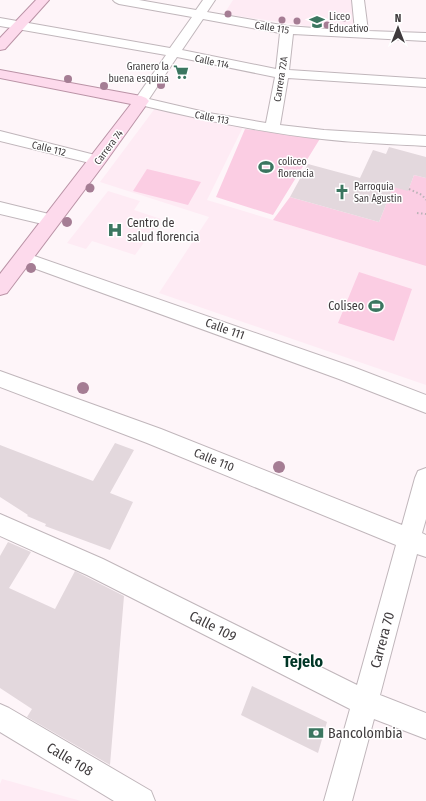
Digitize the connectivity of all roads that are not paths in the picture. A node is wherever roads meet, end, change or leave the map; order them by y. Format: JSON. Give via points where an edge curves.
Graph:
{"nodes":[{"id":1,"x":43,"y":0,"type":"edge"},
{"id":2,"x":119,"y":0,"type":"edge"},
{"id":3,"x":209,"y":0,"type":"edge"},
{"id":4,"x":358,"y":0,"type":"edge"},
{"id":5,"x":199,"y":14,"type":"junction"},
{"id":6,"x":0,"y":22,"type":"edge"},
{"id":7,"x":19,"y":26,"type":"junction"},
{"id":8,"x":287,"y":30,"type":"junction"},
{"id":9,"x":362,"y":35,"type":"junction"},
{"id":10,"x":426,"y":37,"type":"edge"},
{"id":11,"x":0,"y":46,"type":"edge"},
{"id":12,"x":174,"y":52,"type":"junction"},
{"id":13,"x":0,"y":74,"type":"edge"},
{"id":14,"x":282,"y":74,"type":"junction"},
{"id":15,"x":426,"y":83,"type":"edge"},
{"id":16,"x":141,"y":101,"type":"junction"},
{"id":17,"x":272,"y":128,"type":"junction"},
{"id":18,"x":0,"y":136,"type":"edge"},
{"id":19,"x":426,"y":141,"type":"edge"},
{"id":20,"x":98,"y":160,"type":"junction"},
{"id":21,"x":0,"y":208,"type":"edge"},
{"id":22,"x":51,"y":220,"type":"junction"},
{"id":23,"x":24,"y":258,"type":"junction"},
{"id":24,"x":0,"y":288,"type":"edge"},
{"id":25,"x":0,"y":379,"type":"edge"},
{"id":26,"x":426,"y":404,"type":"edge"},
{"id":27,"x":426,"y":478,"type":"edge"},
{"id":28,"x":0,"y":525,"type":"edge"},
{"id":29,"x":418,"y":543,"type":"edge"},
{"id":30,"x":365,"y":703,"type":"junction"},
{"id":31,"x":0,"y":717,"type":"edge"},
{"id":32,"x":426,"y":726,"type":"edge"},
{"id":33,"x":141,"y":801,"type":"edge"},
{"id":34,"x":338,"y":801,"type":"edge"}],
"edges":[{"from":1,"to":7,"type":"main road"},
{"from":2,"to":5,"type":"street","name":"Calle 115"},
{"from":3,"to":5,"type":"street","name":"Carrera 74"},
{"from":4,"to":9,"type":"street"},
{"from":5,"to":8,"type":"street","name":"Calle 115"},
{"from":5,"to":12,"type":"street","name":"Carrera 74"},
{"from":6,"to":7,"type":"street","name":"Calle 114"},
{"from":7,"to":11,"type":"main road"},
{"from":7,"to":12,"type":"street","name":"Calle 114"},
{"from":8,"to":9,"type":"street","name":"Calle 115"},
{"from":8,"to":14,"type":"street","name":"Carrera 72A"},
{"from":9,"to":10,"type":"street","name":"Calle 115"},
{"from":12,"to":14,"type":"street","name":"Calle 114"},
{"from":12,"to":16,"type":"street","name":"Carrera 74"},
{"from":13,"to":16,"type":"main road","name":"Calle 113"},
{"from":14,"to":15,"type":"street","name":"Calle 114"},
{"from":14,"to":17,"type":"street","name":"Carrera 72A"},
{"from":16,"to":17,"type":"street","name":"Calle 113"},
{"from":16,"to":20,"type":"main road","name":"Carrera 74"},
{"from":17,"to":19,"type":"street","name":"Calle 113","via":[[324,135]]},
{"from":18,"to":20,"type":"street","name":"Calle 112"},
{"from":20,"to":22,"type":"main road","name":"Carrera 74"},
{"from":21,"to":22,"type":"street"},
{"from":22,"to":23,"type":"main road","name":"Carrera 74"},
{"from":23,"to":24,"type":"main road","name":"Carrera 74"},
{"from":23,"to":26,"type":"street","name":"Calle 111"},
{"from":25,"to":29,"type":"street","name":"Calle 110","via":[[154,436]]},
{"from":27,"to":29,"type":"street","name":"Carrera 70"},
{"from":28,"to":30,"type":"street","name":"Calle 109","via":[[95,567]]},
{"from":29,"to":30,"type":"street","name":"Carrera 70"},
{"from":30,"to":32,"type":"street","name":"Calle 109"},
{"from":30,"to":34,"type":"street","name":"Carrera 70"},
{"from":31,"to":33,"type":"street","name":"Calle 108"}]}
